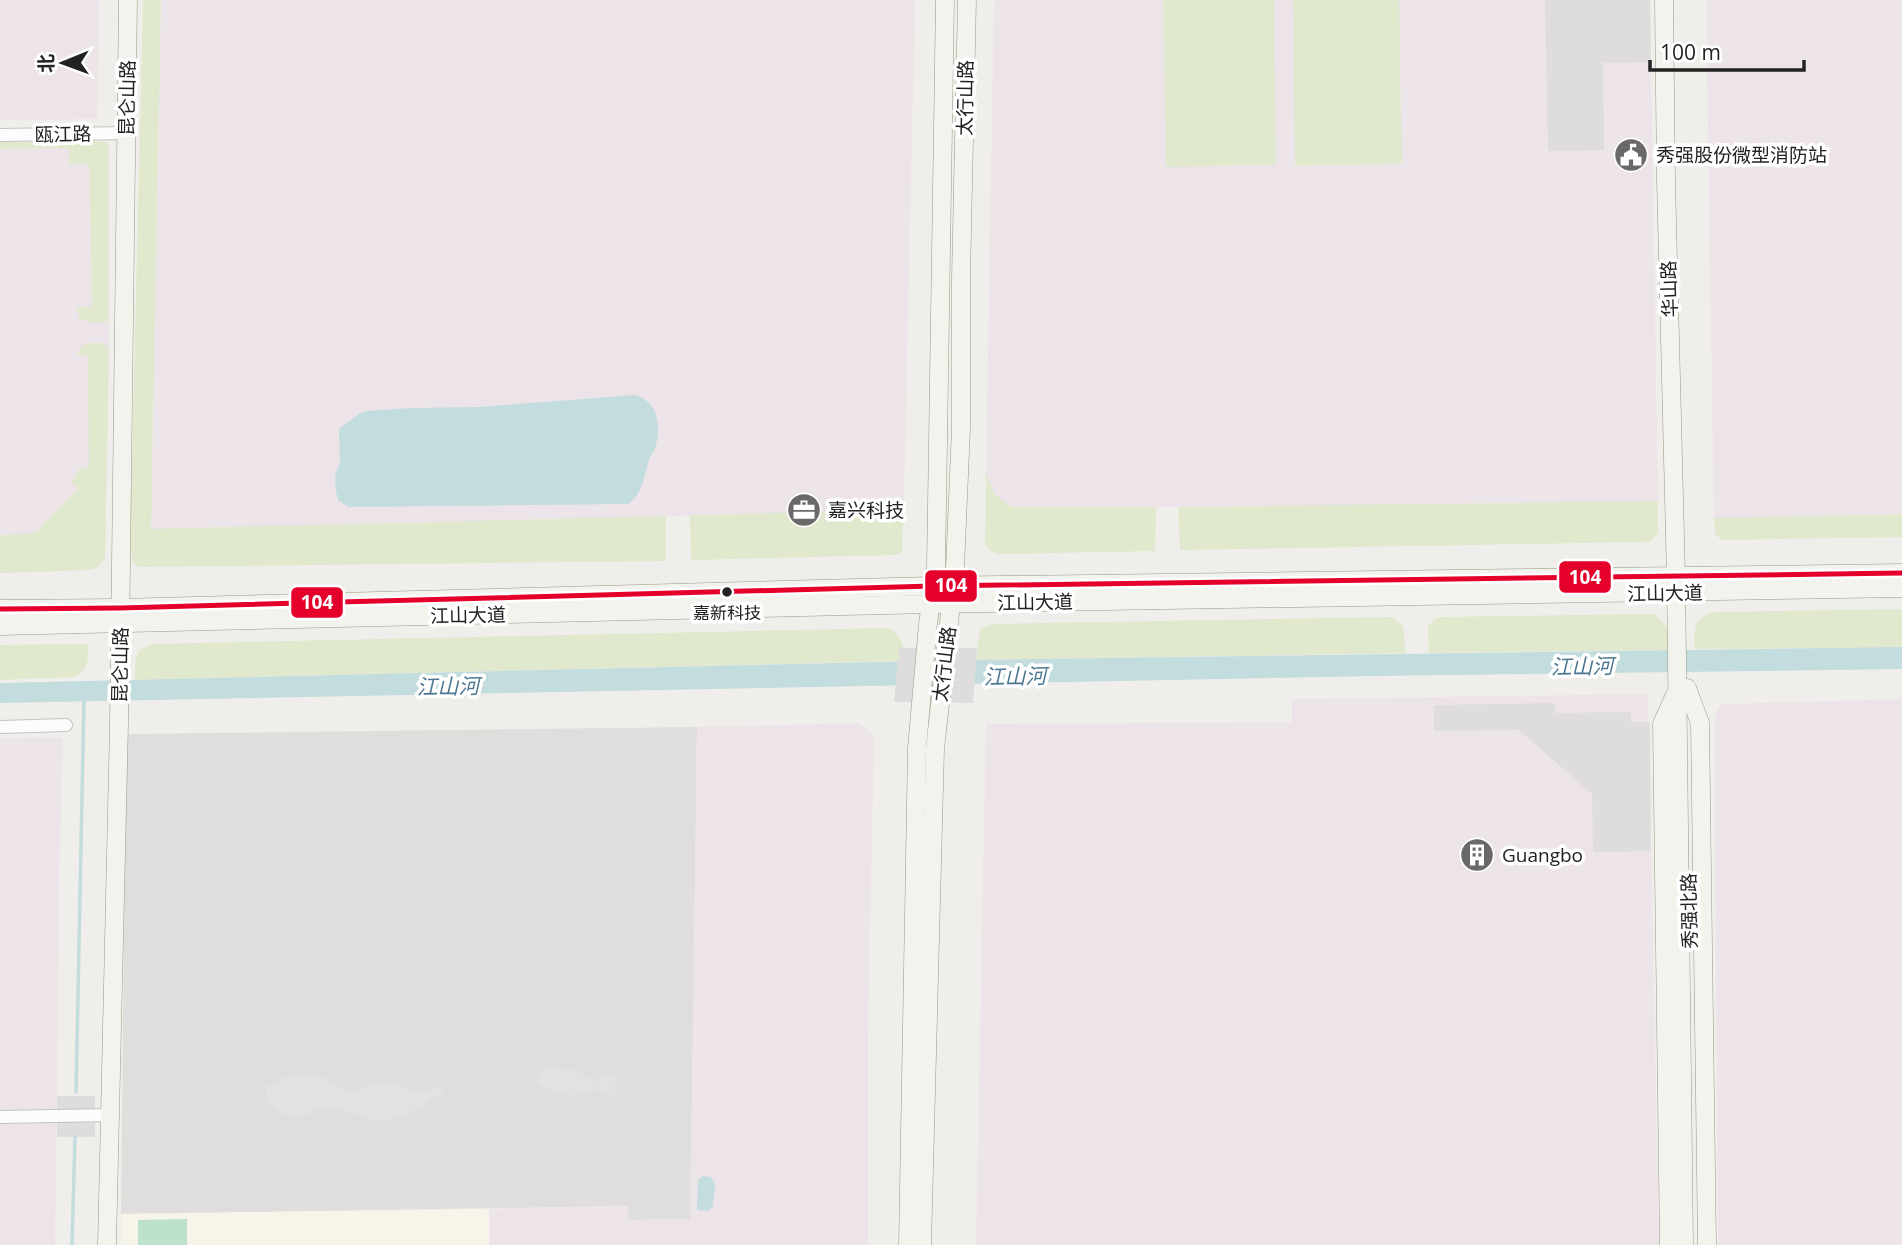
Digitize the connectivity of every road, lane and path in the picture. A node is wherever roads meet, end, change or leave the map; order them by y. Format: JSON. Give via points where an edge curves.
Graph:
{"nodes":[{"id":1,"x":128,"y":0,"type":"edge"},
{"id":2,"x":945,"y":0,"type":"edge"},
{"id":3,"x":967,"y":0,"type":"edge"},
{"id":4,"x":1664,"y":0,"type":"edge"},
{"id":5,"x":1675,"y":0,"type":"edge"},
{"id":6,"x":127,"y":133,"type":"junction"},
{"id":7,"x":0,"y":135,"type":"edge"},
{"id":8,"x":1902,"y":573,"type":"edge"},
{"id":9,"x":1681,"y":585,"type":"junction"},
{"id":10,"x":1902,"y":588,"type":"edge"},
{"id":11,"x":953,"y":594,"type":"junction"},
{"id":12,"x":932,"y":595,"type":"junction"},
{"id":13,"x":0,"y":609,"type":"edge"},
{"id":14,"x":120,"y":616,"type":"junction"},
{"id":15,"x":0,"y":626,"type":"edge"},
{"id":16,"x":1682,"y":686,"type":"junction"},
{"id":17,"x":66,"y":725,"type":"dead end"},
{"id":18,"x":0,"y":727,"type":"edge"},
{"id":19,"x":110,"y":1115,"type":"junction"},
{"id":20,"x":0,"y":1117,"type":"edge"},
{"id":21,"x":107,"y":1245,"type":"edge"},
{"id":22,"x":908,"y":1245,"type":"edge"},
{"id":23,"x":922,"y":1245,"type":"edge"},
{"id":24,"x":1669,"y":1245,"type":"edge"},
{"id":25,"x":1684,"y":1245,"type":"edge"},
{"id":26,"x":1693,"y":1245,"type":"edge"},
{"id":27,"x":1707,"y":1245,"type":"edge"}],
"edges":[{"from":1,"to":6,"type":"street","name":"昆仑山路"},
{"from":2,"to":12,"type":"street","name":"太行山路"},
{"from":3,"to":11,"type":"street","name":"太行山路","via":[[961,428]]},
{"from":4,"to":9,"type":"street","name":"华山路"},
{"from":5,"to":9,"type":"street","name":"华山路"},
{"from":6,"to":7,"type":"street","name":"瓯江路"},
{"from":6,"to":14,"type":"street","name":"昆仑山路"},
{"from":8,"to":9,"type":"street","name":"江山大道"},
{"from":9,"to":10,"type":"street","name":"江山大道"},
{"from":9,"to":11,"type":"street","name":"江山大道"},
{"from":9,"to":16,"type":"street","name":"秀强北路"},
{"from":11,"to":12,"type":"street","name":"江山大道"},
{"from":11,"to":23,"type":"street","name":"太行山路","via":[[935,749]]},
{"from":12,"to":14,"type":"street","name":"江山大道"},
{"from":12,"to":22,"type":"street","name":"太行山路","via":[[917,761]]},
{"from":13,"to":14,"type":"street","name":"江山大道"},
{"from":14,"to":15,"type":"street","name":"江山大道"},
{"from":14,"to":19,"type":"street","name":"昆仑山路"},
{"from":16,"to":24,"type":"street","via":[[1662,724]]},
{"from":16,"to":25,"type":"street","name":"秀强北路"},
{"from":16,"to":26,"type":"street","name":"秀强北路"},
{"from":16,"to":27,"type":"street","via":[[1700,723]]},
{"from":17,"to":18,"type":"street"},
{"from":19,"to":20,"type":"street"},
{"from":19,"to":21,"type":"street","name":"昆仑山路"}]}
